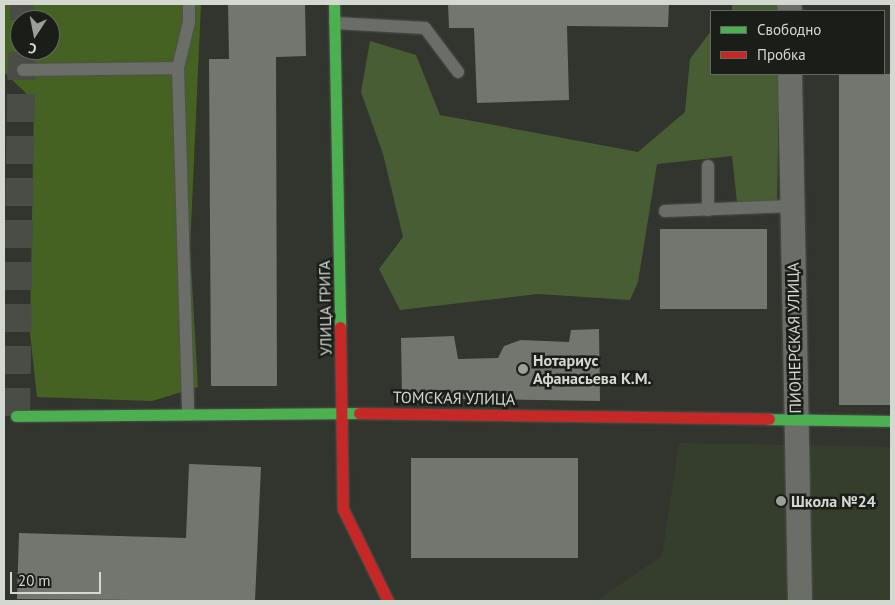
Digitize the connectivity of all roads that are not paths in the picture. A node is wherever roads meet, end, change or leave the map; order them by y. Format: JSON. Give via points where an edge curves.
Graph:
{"nodes":[{"id":1,"x":189,"y":4,"type":"edge"},
{"id":2,"x":334,"y":4,"type":"edge"},
{"id":3,"x":335,"y":23,"type":"junction"},
{"id":4,"x":178,"y":68,"type":"junction"},
{"id":5,"x":23,"y":70,"type":"dead end"},
{"id":6,"x":458,"y":72,"type":"dead end"},
{"id":7,"x":790,"y":75,"type":"edge"},
{"id":8,"x":708,"y":166,"type":"dead end"},
{"id":9,"x":792,"y":206,"type":"junction"},
{"id":10,"x":708,"y":210,"type":"junction"},
{"id":11,"x":665,"y":211,"type":"dead end"},
{"id":12,"x":343,"y":413,"type":"junction"},
{"id":13,"x":188,"y":414,"type":"junction"},
{"id":14,"x":16,"y":416,"type":"dead end"},
{"id":15,"x":795,"y":419,"type":"junction"},
{"id":16,"x":891,"y":421,"type":"edge"},
{"id":17,"x":388,"y":601,"type":"edge"},
{"id":18,"x":800,"y":601,"type":"edge"}],
"edges":[{"from":1,"to":4,"type":"lane","via":[[190,22]]},
{"from":2,"to":3,"type":"street","name":"УЛИЦА ГРИГА"},
{"from":3,"to":6,"type":"lane","via":[[425,28]]},
{"from":3,"to":12,"type":"street","name":"УЛИЦА ГРИГА"},
{"from":4,"to":5,"type":"lane"},
{"from":4,"to":13,"type":"lane"},
{"from":7,"to":9,"type":"street","name":"ПИОНЕРСКАЯ УЛИЦА"},
{"from":8,"to":10,"type":"lane"},
{"from":9,"to":10,"type":"lane"},
{"from":9,"to":15,"type":"street","name":"ПИОНЕРСКАЯ УЛИЦА"},
{"from":10,"to":11,"type":"lane"},
{"from":12,"to":13,"type":"street","name":"ТОМСКАЯ УЛИЦА"},
{"from":12,"to":15,"type":"street","name":"ТОМСКАЯ УЛИЦА"},
{"from":12,"to":17,"type":"street","name":"УЛИЦА ГРИГА","via":[[343,509]]},
{"from":13,"to":14,"type":"street","name":"ТОМСКАЯ УЛИЦА"},
{"from":15,"to":16,"type":"street","name":"ТОМСКАЯ УЛИЦА"},
{"from":15,"to":18,"type":"street","name":"ПИОНЕРСКАЯ УЛИЦА"}]}
